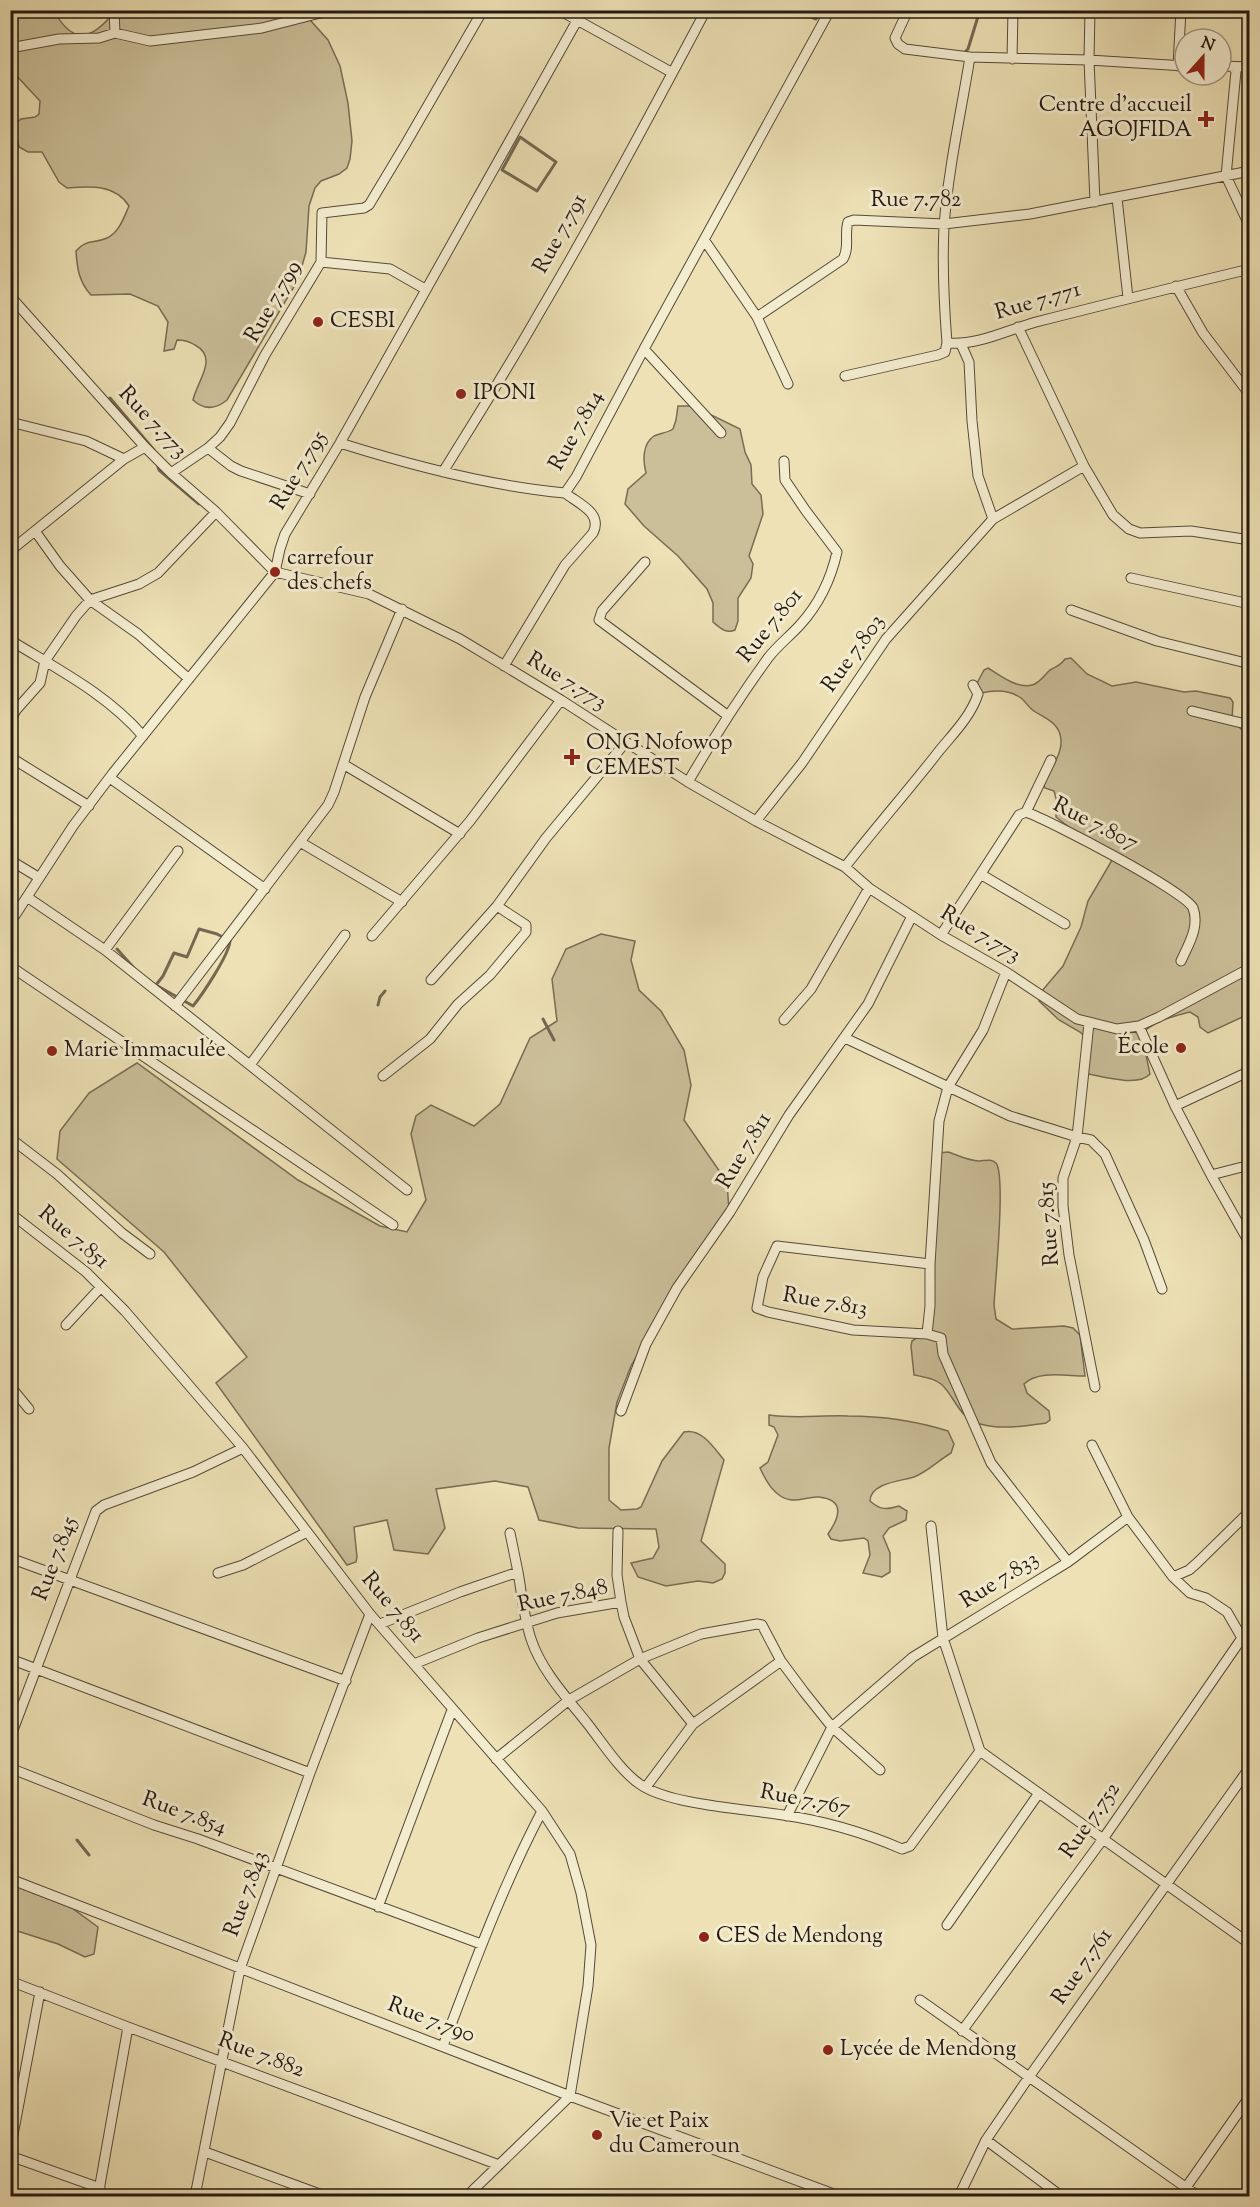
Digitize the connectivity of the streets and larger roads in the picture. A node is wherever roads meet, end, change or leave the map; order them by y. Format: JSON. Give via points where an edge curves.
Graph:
{"nodes":[{"id":1,"x":114,"y":10,"type":"edge"},
{"id":2,"x":332,"y":10,"type":"edge"},
{"id":3,"x":483,"y":10,"type":"edge"},
{"id":4,"x":559,"y":10,"type":"edge"},
{"id":5,"x":583,"y":10,"type":"edge"},
{"id":6,"x":706,"y":10,"type":"edge"},
{"id":7,"x":830,"y":10,"type":"edge"},
{"id":8,"x":908,"y":10,"type":"edge"},
{"id":9,"x":1013,"y":10,"type":"edge"},
{"id":10,"x":1090,"y":10,"type":"edge"},
{"id":11,"x":1181,"y":10,"type":"edge"},
{"id":12,"x":577,"y":20,"type":"junction"},
{"id":13,"x":1181,"y":27,"type":"edge"},
{"id":14,"x":115,"y":33,"type":"junction"},
{"id":15,"x":10,"y":48,"type":"edge"},
{"id":16,"x":970,"y":57,"type":"junction"},
{"id":17,"x":1012,"y":59,"type":"junction"},
{"id":18,"x":1089,"y":60,"type":"junction"},
{"id":19,"x":1173,"y":65,"type":"edge"},
{"id":20,"x":1250,"y":67,"type":"edge"},
{"id":21,"x":1235,"y":69,"type":"joint"},
{"id":22,"x":671,"y":72,"type":"junction"},
{"id":23,"x":1250,"y":171,"type":"edge"},
{"id":24,"x":1226,"y":176,"type":"junction"},
{"id":25,"x":1117,"y":198,"type":"junction"},
{"id":26,"x":1095,"y":202,"type":"junction"},
{"id":27,"x":945,"y":224,"type":"junction"},
{"id":28,"x":1250,"y":227,"type":"edge"},
{"id":29,"x":705,"y":241,"type":"junction"},
{"id":30,"x":321,"y":262,"type":"junction"},
{"id":31,"x":1250,"y":269,"type":"edge"},
{"id":32,"x":1176,"y":286,"type":"junction"},
{"id":33,"x":425,"y":289,"type":"junction"},
{"id":34,"x":10,"y":296,"type":"edge"},
{"id":35,"x":1128,"y":298,"type":"junction"},
{"id":36,"x":757,"y":317,"type":"junction"},
{"id":37,"x":1018,"y":327,"type":"junction"},
{"id":38,"x":947,"y":343,"type":"junction"},
{"id":39,"x":961,"y":344,"type":"junction"},
{"id":40,"x":644,"y":349,"type":"junction"},
{"id":41,"x":845,"y":376,"type":"dead end"},
{"id":42,"x":788,"y":384,"type":"dead end"},
{"id":43,"x":1250,"y":395,"type":"edge"},
{"id":44,"x":10,"y":422,"type":"edge"},
{"id":45,"x":721,"y":434,"type":"dead end"},
{"id":46,"x":340,"y":443,"type":"junction"},
{"id":47,"x":145,"y":447,"type":"junction"},
{"id":48,"x":208,"y":448,"type":"junction"},
{"id":49,"x":124,"y":459,"type":"junction"},
{"id":50,"x":784,"y":461,"type":"dead end"},
{"id":51,"x":1084,"y":466,"type":"junction"},
{"id":52,"x":443,"y":472,"type":"junction"},
{"id":53,"x":171,"y":473,"type":"junction"},
{"id":54,"x":565,"y":493,"type":"junction"},
{"id":55,"x":310,"y":494,"type":"junction"},
{"id":56,"x":216,"y":512,"type":"junction"},
{"id":57,"x":993,"y":519,"type":"junction"},
{"id":58,"x":35,"y":531,"type":"junction"},
{"id":59,"x":1250,"y":540,"type":"edge"},
{"id":60,"x":10,"y":551,"type":"edge"},
{"id":61,"x":645,"y":562,"type":"dead end"},
{"id":62,"x":275,"y":572,"type":"junction"},
{"id":63,"x":1131,"y":578,"type":"dead end"},
{"id":64,"x":90,"y":600,"type":"junction"},
{"id":65,"x":1250,"y":604,"type":"edge"},
{"id":66,"x":402,"y":609,"type":"junction"},
{"id":67,"x":1071,"y":610,"type":"dead end"},
{"id":68,"x":10,"y":640,"type":"edge"},
{"id":69,"x":45,"y":661,"type":"junction"},
{"id":70,"x":1250,"y":664,"type":"edge"},
{"id":71,"x":504,"y":666,"type":"junction"},
{"id":72,"x":189,"y":679,"type":"junction"},
{"id":73,"x":973,"y":685,"type":"dead end"},
{"id":74,"x":561,"y":700,"type":"junction"},
{"id":75,"x":1192,"y":711,"type":"dead end"},
{"id":76,"x":727,"y":715,"type":"junction"},
{"id":77,"x":10,"y":720,"type":"edge"},
{"id":78,"x":1250,"y":724,"type":"edge"},
{"id":79,"x":143,"y":736,"type":"junction"},
{"id":80,"x":625,"y":742,"type":"junction"},
{"id":81,"x":10,"y":757,"type":"edge"},
{"id":82,"x":1051,"y":760,"type":"dead end"},
{"id":83,"x":343,"y":764,"type":"junction"},
{"id":84,"x":110,"y":778,"type":"junction"},
{"id":85,"x":688,"y":782,"type":"junction"},
{"id":86,"x":89,"y":806,"type":"junction"},
{"id":87,"x":1026,"y":813,"type":"junction"},
{"id":88,"x":756,"y":821,"type":"junction"},
{"id":89,"x":460,"y":834,"type":"junction"},
{"id":90,"x":300,"y":842,"type":"junction"},
{"id":91,"x":178,"y":851,"type":"dead end"},
{"id":92,"x":10,"y":860,"type":"edge"},
{"id":93,"x":844,"y":867,"type":"junction"},
{"id":94,"x":982,"y":875,"type":"junction"},
{"id":95,"x":38,"y":877,"type":"junction"},
{"id":96,"x":869,"y":888,"type":"junction"},
{"id":97,"x":265,"y":889,"type":"junction"},
{"id":98,"x":27,"y":897,"type":"junction"},
{"id":99,"x":402,"y":902,"type":"junction"},
{"id":100,"x":497,"y":906,"type":"junction"},
{"id":101,"x":912,"y":916,"type":"junction"},
{"id":102,"x":10,"y":923,"type":"edge"},
{"id":103,"x":1065,"y":924,"type":"dead end"},
{"id":104,"x":345,"y":935,"type":"dead end"},
{"id":105,"x":941,"y":935,"type":"junction"},
{"id":106,"x":372,"y":936,"type":"dead end"},
{"id":107,"x":105,"y":950,"type":"junction"},
{"id":108,"x":1181,"y":961,"type":"dead end"},
{"id":109,"x":10,"y":966,"type":"edge"},
{"id":110,"x":1250,"y":968,"type":"edge"},
{"id":111,"x":1006,"y":972,"type":"junction"},
{"id":112,"x":431,"y":980,"type":"dead end"},
{"id":113,"x":175,"y":1006,"type":"junction"},
{"id":114,"x":784,"y":1020,"type":"dead end"},
{"id":115,"x":1089,"y":1023,"type":"junction"},
{"id":116,"x":1139,"y":1026,"type":"junction"},
{"id":117,"x":845,"y":1038,"type":"junction"},
{"id":118,"x":250,"y":1065,"type":"junction"},
{"id":119,"x":1250,"y":1071,"type":"edge"},
{"id":120,"x":383,"y":1076,"type":"dead end"},
{"id":121,"x":948,"y":1087,"type":"junction"},
{"id":122,"x":1174,"y":1106,"type":"junction"},
{"id":123,"x":1077,"y":1137,"type":"junction"},
{"id":124,"x":10,"y":1138,"type":"edge"},
{"id":125,"x":1250,"y":1165,"type":"edge"},
{"id":126,"x":1211,"y":1175,"type":"junction"},
{"id":127,"x":407,"y":1190,"type":"dead end"},
{"id":128,"x":10,"y":1213,"type":"edge"},
{"id":129,"x":393,"y":1224,"type":"dead end"},
{"id":130,"x":1250,"y":1244,"type":"edge"},
{"id":131,"x":150,"y":1254,"type":"dead end"},
{"id":132,"x":930,"y":1264,"type":"junction"},
{"id":133,"x":101,"y":1287,"type":"junction"},
{"id":134,"x":1162,"y":1289,"type":"dead end"},
{"id":135,"x":66,"y":1325,"type":"dead end"},
{"id":136,"x":927,"y":1334,"type":"junction"},
{"id":137,"x":10,"y":1386,"type":"edge"},
{"id":138,"x":1095,"y":1387,"type":"dead end"},
{"id":139,"x":29,"y":1409,"type":"dead end"},
{"id":140,"x":621,"y":1411,"type":"dead end"},
{"id":141,"x":1092,"y":1445,"type":"dead end"},
{"id":142,"x":243,"y":1448,"type":"junction"},
{"id":143,"x":1250,"y":1511,"type":"edge"},
{"id":144,"x":1128,"y":1517,"type":"junction"},
{"id":145,"x":931,"y":1526,"type":"dead end"},
{"id":146,"x":618,"y":1530,"type":"dead end"},
{"id":147,"x":307,"y":1532,"type":"junction"},
{"id":148,"x":510,"y":1533,"type":"dead end"},
{"id":149,"x":10,"y":1558,"type":"edge"},
{"id":150,"x":1068,"y":1562,"type":"junction"},
{"id":151,"x":518,"y":1572,"type":"junction"},
{"id":152,"x":218,"y":1573,"type":"dead end"},
{"id":153,"x":1173,"y":1577,"type":"junction"},
{"id":154,"x":69,"y":1580,"type":"junction"},
{"id":155,"x":621,"y":1602,"type":"junction"},
{"id":156,"x":370,"y":1614,"type":"junction"},
{"id":157,"x":527,"y":1623,"type":"junction"},
{"id":158,"x":380,"y":1624,"type":"junction"},
{"id":159,"x":943,"y":1638,"type":"junction"},
{"id":160,"x":1246,"y":1640,"type":"edge"},
{"id":161,"x":10,"y":1659,"type":"edge"},
{"id":162,"x":640,"y":1659,"type":"junction"},
{"id":163,"x":781,"y":1660,"type":"junction"},
{"id":164,"x":414,"y":1664,"type":"junction"},
{"id":165,"x":36,"y":1668,"type":"junction"},
{"id":166,"x":346,"y":1681,"type":"junction"},
{"id":167,"x":568,"y":1700,"type":"junction"},
{"id":168,"x":452,"y":1710,"type":"junction"},
{"id":169,"x":693,"y":1724,"type":"junction"},
{"id":170,"x":832,"y":1727,"type":"junction"},
{"id":171,"x":10,"y":1738,"type":"edge"},
{"id":172,"x":980,"y":1751,"type":"junction"},
{"id":173,"x":496,"y":1760,"type":"junction"},
{"id":174,"x":1250,"y":1767,"type":"edge"},
{"id":175,"x":10,"y":1768,"type":"edge"},
{"id":176,"x":880,"y":1770,"type":"dead end"},
{"id":177,"x":310,"y":1773,"type":"junction"},
{"id":178,"x":646,"y":1787,"type":"junction"},
{"id":179,"x":1039,"y":1793,"type":"junction"},
{"id":180,"x":542,"y":1811,"type":"junction"},
{"id":181,"x":787,"y":1816,"type":"junction"},
{"id":182,"x":1103,"y":1839,"type":"junction"},
{"id":183,"x":277,"y":1869,"type":"junction"},
{"id":184,"x":10,"y":1879,"type":"edge"},
{"id":185,"x":1166,"y":1884,"type":"junction"},
{"id":186,"x":378,"y":1907,"type":"junction"},
{"id":187,"x":947,"y":1925,"type":"dead end"},
{"id":188,"x":482,"y":1944,"type":"junction"},
{"id":189,"x":1250,"y":1944,"type":"edge"},
{"id":190,"x":240,"y":1969,"type":"junction"},
{"id":191,"x":10,"y":1981,"type":"edge"},
{"id":192,"x":40,"y":1992,"type":"junction"},
{"id":193,"x":920,"y":2000,"type":"dead end"},
{"id":194,"x":128,"y":2027,"type":"junction"},
{"id":195,"x":962,"y":2031,"type":"junction"},
{"id":196,"x":443,"y":2046,"type":"junction"},
{"id":197,"x":220,"y":2061,"type":"junction"},
{"id":198,"x":1029,"y":2077,"type":"junction"},
{"id":199,"x":570,"y":2096,"type":"junction"},
{"id":200,"x":1250,"y":2096,"type":"edge"},
{"id":201,"x":986,"y":2140,"type":"junction"},
{"id":202,"x":10,"y":2151,"type":"edge"},
{"id":203,"x":205,"y":2152,"type":"junction"},
{"id":204,"x":10,"y":2156,"type":"edge"},
{"id":205,"x":499,"y":2164,"type":"junction"},
{"id":206,"x":99,"y":2192,"type":"edge"},
{"id":207,"x":1183,"y":2192,"type":"edge"},
{"id":208,"x":195,"y":2196,"type":"edge"},
{"id":209,"x":325,"y":2196,"type":"edge"},
{"id":210,"x":467,"y":2196,"type":"edge"},
{"id":211,"x":838,"y":2196,"type":"edge"},
{"id":212,"x":958,"y":2196,"type":"edge"},
{"id":213,"x":1061,"y":2196,"type":"edge"},
{"id":214,"x":1198,"y":2196,"type":"edge"}],
"edges":[{"from":1,"to":14,"type":"street"},
{"from":2,"to":14,"type":"street","via":[[262,28],[150,41]]},
{"from":3,"to":30,"type":"street","name":"Rue 7.799","via":[[369,205],[322,213]]},
{"from":4,"to":12,"type":"street"},
{"from":5,"to":12,"type":"street","name":"Rue 7.795"},
{"from":6,"to":22,"type":"street","name":"Rue 7.791"},
{"from":7,"to":29,"type":"street","name":"Rue 7.814"},
{"from":8,"to":16,"type":"street","via":[[895,38],[897,44],[905,49]]},
{"from":9,"to":17,"type":"street"},
{"from":10,"to":18,"type":"street"},
{"from":11,"to":13,"type":"street"},
{"from":12,"to":22,"type":"street"},
{"from":12,"to":33,"type":"street","name":"Rue 7.795"},
{"from":14,"to":15,"type":"street"},
{"from":16,"to":17,"type":"street"},
{"from":16,"to":27,"type":"street"},
{"from":17,"to":18,"type":"street"},
{"from":18,"to":19,"type":"street"},
{"from":18,"to":26,"type":"street"},
{"from":20,"to":21,"type":"street"},
{"from":21,"to":24,"type":"street"},
{"from":22,"to":52,"type":"street","name":"Rue 7.791","via":[[539,315]]},
{"from":23,"to":24,"type":"street","name":"Rue 7.782"},
{"from":24,"to":25,"type":"street","name":"Rue 7.782"},
{"from":24,"to":28,"type":"street"},
{"from":25,"to":26,"type":"street","name":"Rue 7.782"},
{"from":25,"to":35,"type":"street"},
{"from":26,"to":27,"type":"street","name":"Rue 7.782"},
{"from":27,"to":36,"type":"street","name":"Rue 7.782","via":[[848,222],[847,253],[843,259]]},
{"from":27,"to":38,"type":"street","via":[[942,280]]},
{"from":29,"to":36,"type":"street"},
{"from":29,"to":40,"type":"street","name":"Rue 7.814"},
{"from":30,"to":33,"type":"street","via":[[390,268]]},
{"from":30,"to":48,"type":"street","name":"Rue 7.799","via":[[230,423]]},
{"from":31,"to":32,"type":"street","name":"Rue 7.771"},
{"from":32,"to":35,"type":"street","name":"Rue 7.771"},
{"from":32,"to":43,"type":"street","via":[[1203,333]]},
{"from":33,"to":46,"type":"street","name":"Rue 7.795"},
{"from":34,"to":47,"type":"street","name":"Rue 7.773"},
{"from":35,"to":37,"type":"street","name":"Rue 7.771"},
{"from":36,"to":42,"type":"street"},
{"from":37,"to":39,"type":"street","name":"Rue 7.771"},
{"from":37,"to":51,"type":"street"},
{"from":38,"to":39,"type":"street","name":"Rue 7.771"},
{"from":38,"to":41,"type":"street","via":[[945,352],[938,355]]},
{"from":39,"to":57,"type":"street","via":[[969,362],[978,476]]},
{"from":40,"to":45,"type":"street"},
{"from":40,"to":54,"type":"street","name":"Rue 7.814"},
{"from":44,"to":49,"type":"street","via":[[86,441]]},
{"from":46,"to":52,"type":"street","name":"Rue 7.814"},
{"from":46,"to":55,"type":"street","name":"Rue 7.795"},
{"from":47,"to":49,"type":"street"},
{"from":47,"to":53,"type":"street","name":"Rue 7.773"},
{"from":48,"to":53,"type":"street","name":"Rue 7.799"},
{"from":48,"to":55,"type":"street","via":[[241,471]]},
{"from":49,"to":58,"type":"street"},
{"from":50,"to":76,"type":"street","name":"Rue 7.801","via":[[785,480],[837,552],[835,561],[824,592],[802,624],[771,654]]},
{"from":51,"to":57,"type":"street","name":"Rue 7.803"},
{"from":51,"to":59,"type":"street","via":[[1113,515],[1129,529],[1210,532]]},
{"from":52,"to":54,"type":"street","name":"Rue 7.814"},
{"from":53,"to":56,"type":"street","name":"Rue 7.773"},
{"from":54,"to":71,"type":"street","via":[[593,514],[596,527],[565,565]]},
{"from":55,"to":62,"type":"street","name":"Rue 7.795","via":[[285,534]]},
{"from":56,"to":62,"type":"street","name":"Rue 7.773"},
{"from":56,"to":64,"type":"street","via":[[158,573],[139,584]]},
{"from":57,"to":88,"type":"street","name":"Rue 7.803","via":[[886,639],[802,763]]},
{"from":58,"to":60,"type":"street"},
{"from":58,"to":64,"type":"street"},
{"from":61,"to":76,"type":"street","via":[[602,611],[599,620]]},
{"from":62,"to":66,"type":"street","name":"Rue 7.773","via":[[355,590]]},
{"from":62,"to":72,"type":"street","name":"Rue 7.795"},
{"from":63,"to":65,"type":"street"},
{"from":64,"to":69,"type":"street"},
{"from":64,"to":72,"type":"street","via":[[138,634]]},
{"from":66,"to":71,"type":"street","name":"Rue 7.773"},
{"from":66,"to":83,"type":"street","via":[[365,697]]},
{"from":67,"to":70,"type":"street","via":[[1157,641]]},
{"from":68,"to":69,"type":"street"},
{"from":69,"to":77,"type":"street","via":[[40,683]]},
{"from":69,"to":79,"type":"street","via":[[100,696]]},
{"from":71,"to":74,"type":"street","name":"Rue 7.773"},
{"from":72,"to":79,"type":"street","name":"Rue 7.795"},
{"from":73,"to":93,"type":"street","via":[[978,694],[967,716]]},
{"from":74,"to":80,"type":"street","name":"Rue 7.773"},
{"from":74,"to":89,"type":"street"},
{"from":75,"to":78,"type":"street"},
{"from":76,"to":85,"type":"street","name":"Rue 7.801"},
{"from":79,"to":84,"type":"street","name":"Rue 7.795"},
{"from":80,"to":85,"type":"street","name":"Rue 7.773"},
{"from":80,"to":100,"type":"street","via":[[546,838]]},
{"from":81,"to":86,"type":"street"},
{"from":82,"to":87,"type":"street"},
{"from":83,"to":89,"type":"street"},
{"from":83,"to":90,"type":"street","via":[[328,805]]},
{"from":84,"to":86,"type":"street","name":"Rue 7.795"},
{"from":84,"to":97,"type":"street"},
{"from":85,"to":88,"type":"street","name":"Rue 7.773"},
{"from":86,"to":95,"type":"street","name":"Rue 7.795"},
{"from":87,"to":94,"type":"street","name":"Rue 7.807","via":[[1019,815]]},
{"from":87,"to":108,"type":"street","name":"Rue 7.807","via":[[1135,868],[1184,898],[1192,908],[1195,923]]},
{"from":88,"to":93,"type":"street","name":"Rue 7.773"},
{"from":89,"to":99,"type":"street"},
{"from":90,"to":97,"type":"street"},
{"from":90,"to":99,"type":"street"},
{"from":91,"to":107,"type":"street"},
{"from":92,"to":95,"type":"street"},
{"from":93,"to":96,"type":"street","name":"Rue 7.773"},
{"from":94,"to":103,"type":"street"},
{"from":94,"to":105,"type":"street","name":"Rue 7.807"},
{"from":95,"to":98,"type":"street","name":"Rue 7.795"},
{"from":96,"to":101,"type":"street","name":"Rue 7.773"},
{"from":96,"to":114,"type":"street","via":[[818,980]]},
{"from":97,"to":113,"type":"street"},
{"from":98,"to":102,"type":"street","name":"Rue 7.795"},
{"from":98,"to":107,"type":"street"},
{"from":99,"to":106,"type":"street"},
{"from":100,"to":112,"type":"street"},
{"from":100,"to":120,"type":"street","via":[[526,925],[526,932],[430,1039]]},
{"from":101,"to":105,"type":"street","name":"Rue 7.773"},
{"from":101,"to":117,"type":"street","name":"Rue 7.811","via":[[877,989]]},
{"from":104,"to":118,"type":"street"},
{"from":105,"to":111,"type":"street","name":"Rue 7.773"},
{"from":107,"to":113,"type":"street"},
{"from":109,"to":129,"type":"street"},
{"from":110,"to":116,"type":"street","name":"Rue 7.773"},
{"from":111,"to":115,"type":"street","name":"Rue 7.773"},
{"from":111,"to":121,"type":"street","via":[[983,1030]]},
{"from":113,"to":118,"type":"street"},
{"from":115,"to":116,"type":"street","name":"Rue 7.773","via":[[1117,1029]]},
{"from":115,"to":123,"type":"street","name":"Rue 7.815"},
{"from":116,"to":122,"type":"street"},
{"from":117,"to":121,"type":"street"},
{"from":117,"to":140,"type":"street","name":"Rue 7.811","via":[[789,1115],[730,1212],[677,1288],[645,1344]]},
{"from":118,"to":127,"type":"street"},
{"from":119,"to":122,"type":"street"},
{"from":121,"to":123,"type":"street","via":[[1010,1116]]},
{"from":121,"to":132,"type":"street","via":[[939,1121]]},
{"from":122,"to":126,"type":"street"},
{"from":123,"to":134,"type":"street","via":[[1091,1140],[1105,1154]]},
{"from":123,"to":138,"type":"street","name":"Rue 7.815","via":[[1063,1178],[1063,1206]]},
{"from":124,"to":131,"type":"street"},
{"from":125,"to":126,"type":"street"},
{"from":126,"to":130,"type":"street"},
{"from":128,"to":133,"type":"street","name":"Rue 7.851"},
{"from":132,"to":136,"type":"street"},
{"from":132,"to":136,"type":"street","name":"Rue 7.813","via":[[777,1246],[764,1277],[758,1308],[853,1330]]},
{"from":133,"to":135,"type":"street"},
{"from":133,"to":142,"type":"street","name":"Rue 7.851"},
{"from":136,"to":150,"type":"street","via":[[941,1338],[943,1353],[991,1463]]},
{"from":137,"to":139,"type":"street"},
{"from":141,"to":144,"type":"street"},
{"from":142,"to":147,"type":"street","name":"Rue 7.851"},
{"from":142,"to":154,"type":"street","name":"Rue 7.845","via":[[96,1511]]},
{"from":143,"to":153,"type":"street","via":[[1189,1570]]},
{"from":144,"to":150,"type":"street","name":"Rue 7.833"},
{"from":144,"to":153,"type":"street"},
{"from":145,"to":159,"type":"street"},
{"from":146,"to":155,"type":"street","via":[[616,1575]]},
{"from":147,"to":152,"type":"street","via":[[243,1565]]},
{"from":147,"to":156,"type":"street","name":"Rue 7.851"},
{"from":148,"to":151,"type":"street","name":"Rue 7.767"},
{"from":149,"to":154,"type":"street"},
{"from":150,"to":159,"type":"street","name":"Rue 7.833"},
{"from":151,"to":157,"type":"street","name":"Rue 7.767"},
{"from":151,"to":158,"type":"street"},
{"from":153,"to":160,"type":"street","via":[[1190,1593],[1227,1612]]},
{"from":154,"to":165,"type":"street","name":"Rue 7.845"},
{"from":154,"to":166,"type":"street"},
{"from":155,"to":157,"type":"street","name":"Rue 7.848","via":[[557,1613]]},
{"from":155,"to":162,"type":"street","name":"Rue 7.848"},
{"from":156,"to":158,"type":"street","name":"Rue 7.851"},
{"from":156,"to":166,"type":"street","name":"Rue 7.843"},
{"from":157,"to":164,"type":"street","name":"Rue 7.848"},
{"from":157,"to":167,"type":"street","name":"Rue 7.767","via":[[545,1668]]},
{"from":158,"to":164,"type":"street","name":"Rue 7.851"},
{"from":159,"to":170,"type":"street","name":"Rue 7.833","via":[[913,1657]]},
{"from":159,"to":172,"type":"street"},
{"from":160,"to":182,"type":"street","name":"Rue 7.752"},
{"from":161,"to":165,"type":"street"},
{"from":162,"to":163,"type":"street","via":[[701,1634],[762,1624]]},
{"from":162,"to":167,"type":"street"},
{"from":162,"to":169,"type":"street","name":"Rue 7.848"},
{"from":163,"to":169,"type":"street"},
{"from":163,"to":170,"type":"street"},
{"from":164,"to":168,"type":"street","name":"Rue 7.851"},
{"from":165,"to":171,"type":"street","name":"Rue 7.845"},
{"from":165,"to":177,"type":"street"},
{"from":166,"to":177,"type":"street","name":"Rue 7.843"},
{"from":167,"to":173,"type":"street"},
{"from":167,"to":178,"type":"street","name":"Rue 7.767","via":[[624,1770]]},
{"from":168,"to":173,"type":"street","name":"Rue 7.851"},
{"from":168,"to":186,"type":"street"},
{"from":169,"to":178,"type":"street"},
{"from":170,"to":176,"type":"street"},
{"from":170,"to":181,"type":"street","name":"Rue 7.833"},
{"from":172,"to":179,"type":"street"},
{"from":172,"to":181,"type":"street","name":"Rue 7.767","via":[[910,1846],[902,1849],[848,1828]]},
{"from":173,"to":180,"type":"street","name":"Rue 7.851"},
{"from":174,"to":185,"type":"street","name":"Rue 7.761"},
{"from":175,"to":183,"type":"street","name":"Rue 7.854"},
{"from":177,"to":183,"type":"street","name":"Rue 7.843"},
{"from":178,"to":181,"type":"street","name":"Rue 7.767","via":[[700,1803]]},
{"from":179,"to":182,"type":"street"},
{"from":179,"to":187,"type":"street"},
{"from":180,"to":188,"type":"street"},
{"from":180,"to":199,"type":"street","name":"Rue 7.851","via":[[570,1854],[591,1945]]},
{"from":182,"to":185,"type":"street"},
{"from":182,"to":195,"type":"street","name":"Rue 7.752"},
{"from":183,"to":186,"type":"street","name":"Rue 7.854"},
{"from":183,"to":190,"type":"street","name":"Rue 7.843"},
{"from":184,"to":190,"type":"street","name":"Rue 7.790"},
{"from":185,"to":189,"type":"street"},
{"from":185,"to":198,"type":"street","name":"Rue 7.761"},
{"from":186,"to":188,"type":"street","name":"Rue 7.854"},
{"from":188,"to":196,"type":"street"},
{"from":190,"to":196,"type":"street","name":"Rue 7.790"},
{"from":190,"to":197,"type":"street","name":"Rue 7.843"},
{"from":191,"to":192,"type":"street","name":"Rue 7.882"},
{"from":192,"to":194,"type":"street","name":"Rue 7.882"},
{"from":192,"to":202,"type":"street"},
{"from":193,"to":195,"type":"street"},
{"from":194,"to":197,"type":"street","name":"Rue 7.882"},
{"from":194,"to":206,"type":"street"},
{"from":195,"to":198,"type":"street"},
{"from":196,"to":199,"type":"street","name":"Rue 7.790"},
{"from":197,"to":203,"type":"street","name":"Rue 7.843"},
{"from":197,"to":205,"type":"street","name":"Rue 7.882"},
{"from":198,"to":201,"type":"street","name":"Rue 7.761"},
{"from":198,"to":207,"type":"street"},
{"from":199,"to":205,"type":"street"},
{"from":199,"to":211,"type":"street","name":"Rue 7.790"},
{"from":200,"to":207,"type":"street"},
{"from":201,"to":212,"type":"street","name":"Rue 7.761"},
{"from":201,"to":213,"type":"street"},
{"from":203,"to":208,"type":"street","name":"Rue 7.843"},
{"from":203,"to":209,"type":"street"},
{"from":204,"to":206,"type":"street"},
{"from":205,"to":210,"type":"street"},
{"from":207,"to":214,"type":"street"}]}
